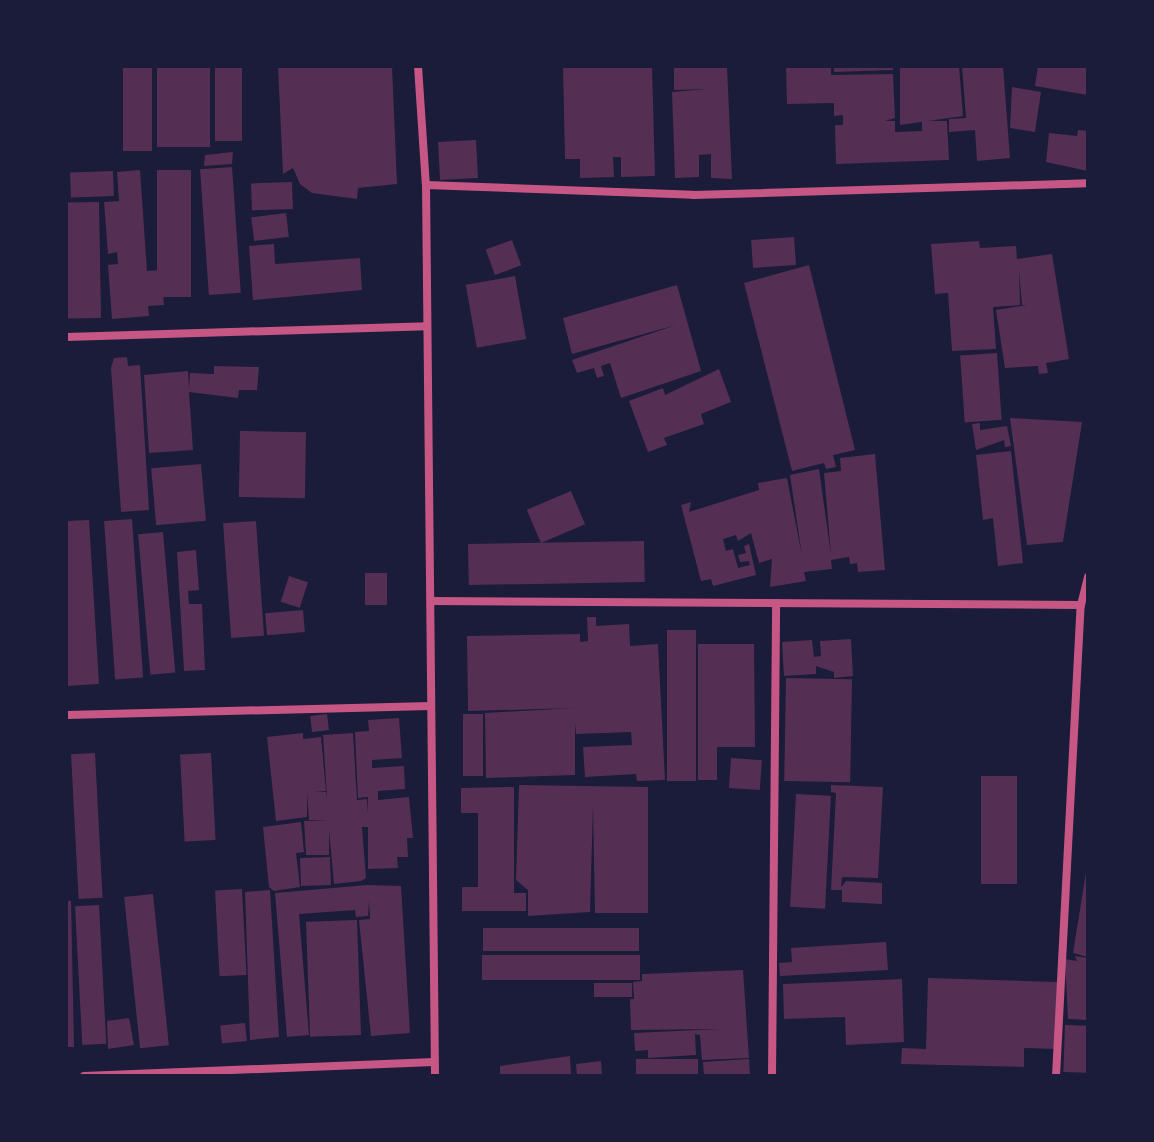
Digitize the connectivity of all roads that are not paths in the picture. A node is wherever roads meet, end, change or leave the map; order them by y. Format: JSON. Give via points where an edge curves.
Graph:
{"nodes":[{"id":1,"x":418,"y":66,"type":"edge"},
{"id":2,"x":1088,"y":183,"type":"edge"},
{"id":3,"x":426,"y":185,"type":"junction"},
{"id":4,"x":427,"y":326,"type":"junction"},
{"id":5,"x":66,"y":337,"type":"edge"},
{"id":6,"x":1088,"y":577,"type":"edge"},
{"id":7,"x":431,"y":601,"type":"junction"},
{"id":8,"x":776,"y":603,"type":"junction"},
{"id":9,"x":1081,"y":605,"type":"junction"},
{"id":10,"x":430,"y":706,"type":"junction"},
{"id":11,"x":66,"y":715,"type":"edge"},
{"id":12,"x":434,"y":1062,"type":"junction"},
{"id":13,"x":84,"y":1076,"type":"edge"},
{"id":14,"x":435,"y":1076,"type":"edge"},
{"id":15,"x":772,"y":1076,"type":"edge"},
{"id":16,"x":1056,"y":1076,"type":"edge"}],
"edges":[{"from":1,"to":3,"type":"street"},
{"from":2,"to":3,"type":"street","via":[[693,195]]},
{"from":3,"to":4,"type":"street"},
{"from":4,"to":5,"type":"street"},
{"from":4,"to":7,"type":"street"},
{"from":6,"to":9,"type":"street"},
{"from":7,"to":8,"type":"street"},
{"from":7,"to":10,"type":"street"},
{"from":8,"to":9,"type":"street"},
{"from":8,"to":15,"type":"street"},
{"from":9,"to":16,"type":"street"},
{"from":10,"to":11,"type":"street"},
{"from":10,"to":12,"type":"street"},
{"from":12,"to":13,"type":"street"},
{"from":12,"to":14,"type":"street"}]}
